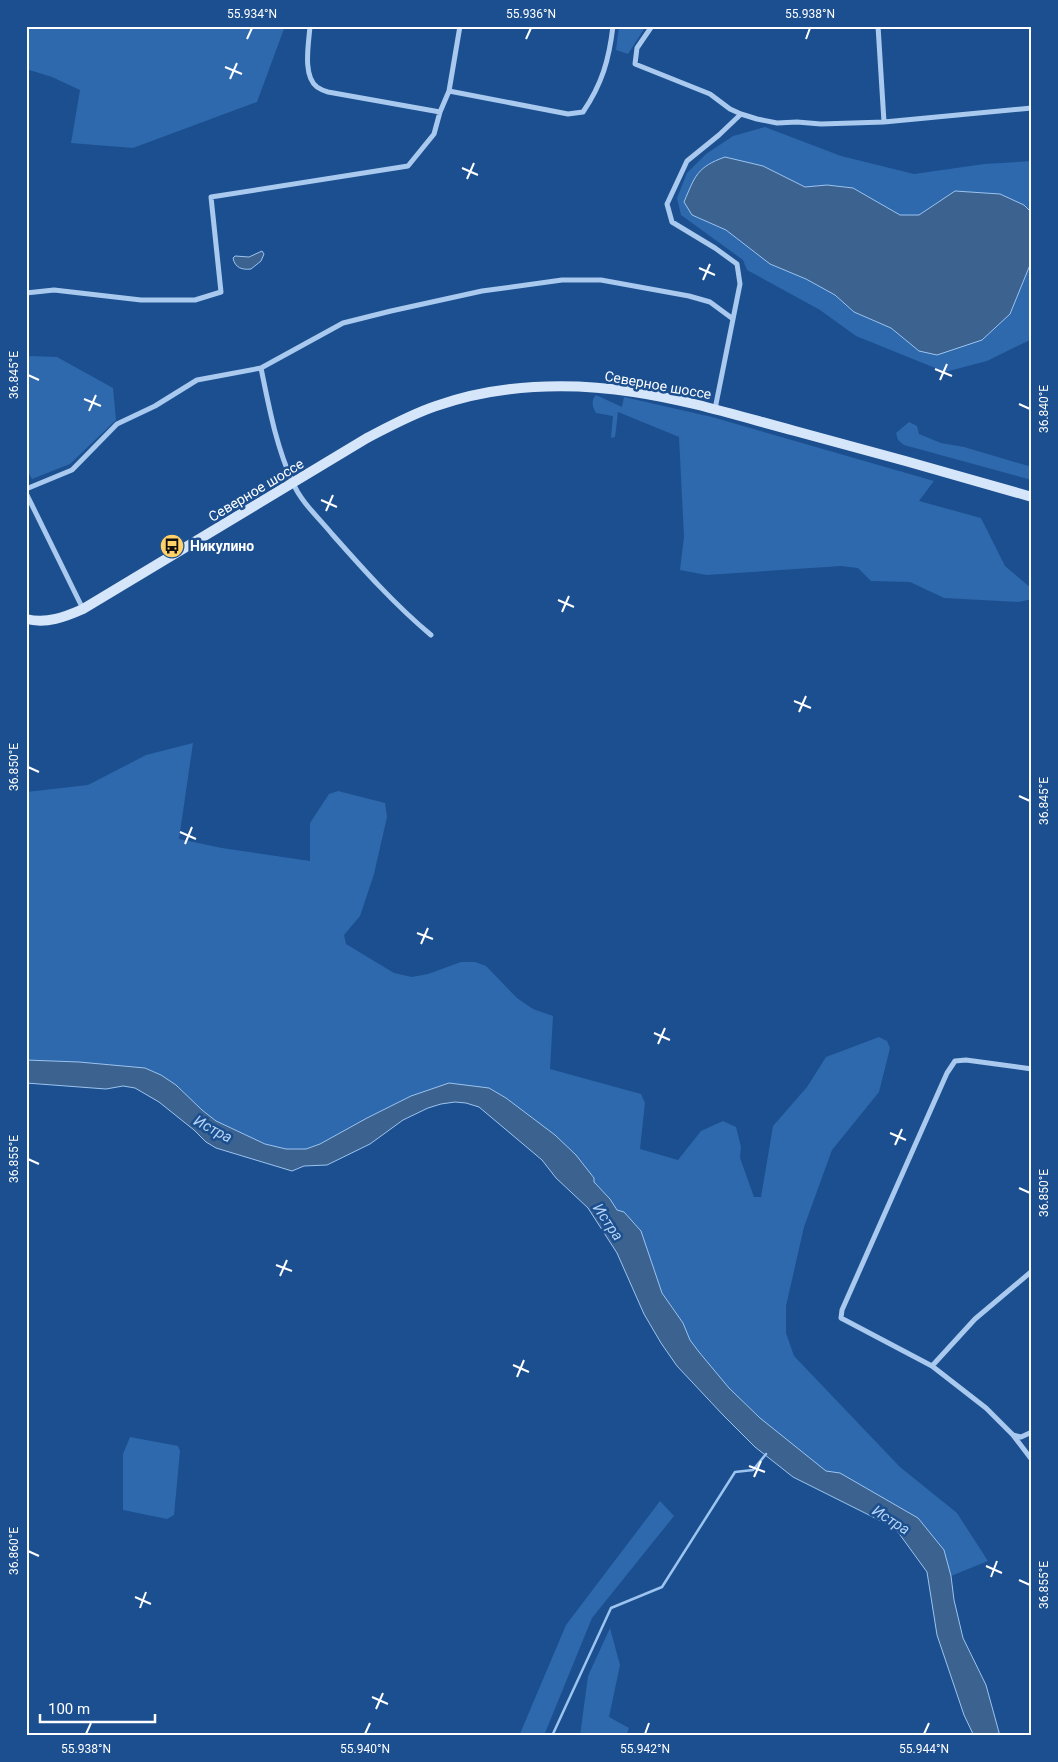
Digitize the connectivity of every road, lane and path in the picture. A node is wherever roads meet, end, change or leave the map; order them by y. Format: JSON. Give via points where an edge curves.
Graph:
{"nodes":[{"id":1,"x":310,"y":26,"type":"edge"},
{"id":2,"x":460,"y":26,"type":"edge"},
{"id":3,"x":614,"y":26,"type":"edge"},
{"id":4,"x":652,"y":26,"type":"edge"},
{"id":5,"x":878,"y":26,"type":"edge"},
{"id":6,"x":449,"y":91,"type":"junction"},
{"id":7,"x":1032,"y":108,"type":"edge"},
{"id":8,"x":440,"y":112,"type":"junction"},
{"id":9,"x":741,"y":114,"type":"junction"},
{"id":10,"x":884,"y":122,"type":"junction"},
{"id":11,"x":26,"y":293,"type":"edge"},
{"id":12,"x":733,"y":319,"type":"junction"},
{"id":13,"x":261,"y":368,"type":"junction"},
{"id":14,"x":715,"y":410,"type":"junction"},
{"id":15,"x":293,"y":484,"type":"junction"},
{"id":16,"x":26,"y":488,"type":"edge"},
{"id":17,"x":26,"y":492,"type":"edge"},
{"id":18,"x":1032,"y":497,"type":"edge"},
{"id":19,"x":83,"y":609,"type":"junction"},
{"id":20,"x":26,"y":618,"type":"edge"},
{"id":21,"x":431,"y":635,"type":"dead end"},
{"id":22,"x":1032,"y":1069,"type":"edge"},
{"id":23,"x":1032,"y":1271,"type":"edge"},
{"id":24,"x":932,"y":1366,"type":"junction"},
{"id":25,"x":1032,"y":1432,"type":"edge"},
{"id":26,"x":1013,"y":1435,"type":"junction"},
{"id":27,"x":1032,"y":1460,"type":"edge"}],
"edges":[{"from":1,"to":8,"type":"street","via":[[307,63],[316,87],[328,92]]},
{"from":2,"to":6,"type":"street"},
{"from":3,"to":6,"type":"street","via":[[610,56],[595,94],[583,112],[568,114]]},
{"from":4,"to":9,"type":"street","via":[[636,48],[635,64],[710,94]]},
{"from":5,"to":10,"type":"street"},
{"from":6,"to":8,"type":"street"},
{"from":7,"to":10,"type":"street"},
{"from":8,"to":11,"type":"street","via":[[434,134],[408,166],[211,197],[221,292],[195,300],[141,300],[54,290]]},
{"from":9,"to":10,"type":"street","via":[[777,123]]},
{"from":9,"to":12,"type":"street","via":[[687,161],[667,204],[672,222],[737,264],[740,284]]},
{"from":12,"to":13,"type":"street","via":[[710,302],[689,296],[601,280],[562,280],[482,291],[343,323]]},
{"from":12,"to":14,"type":"street"},
{"from":13,"to":15,"type":"street","via":[[274,432]]},
{"from":13,"to":16,"type":"street","via":[[197,380],[155,406],[117,424],[72,470]]},
{"from":14,"to":15,"type":"main road","name":"Северное шоссе","via":[[634,392],[586,387],[525,388],[475,395],[403,419]]},
{"from":14,"to":18,"type":"main road","name":"Северное шоссе"},
{"from":15,"to":19,"type":"main road","name":"Северное шоссе"},
{"from":15,"to":21,"type":"street","via":[[364,570]]},
{"from":17,"to":19,"type":"street"},
{"from":19,"to":20,"type":"main road","name":"Северное шоссе","via":[[62,619]]},
{"from":22,"to":24,"type":"street","via":[[955,1061],[947,1072],[842,1310],[841,1318],[847,1322]]},
{"from":23,"to":24,"type":"street","via":[[975,1319]]},
{"from":24,"to":26,"type":"street","via":[[986,1408]]},
{"from":25,"to":26,"type":"street","via":[[1021,1438]]},
{"from":26,"to":27,"type":"street"}]}
